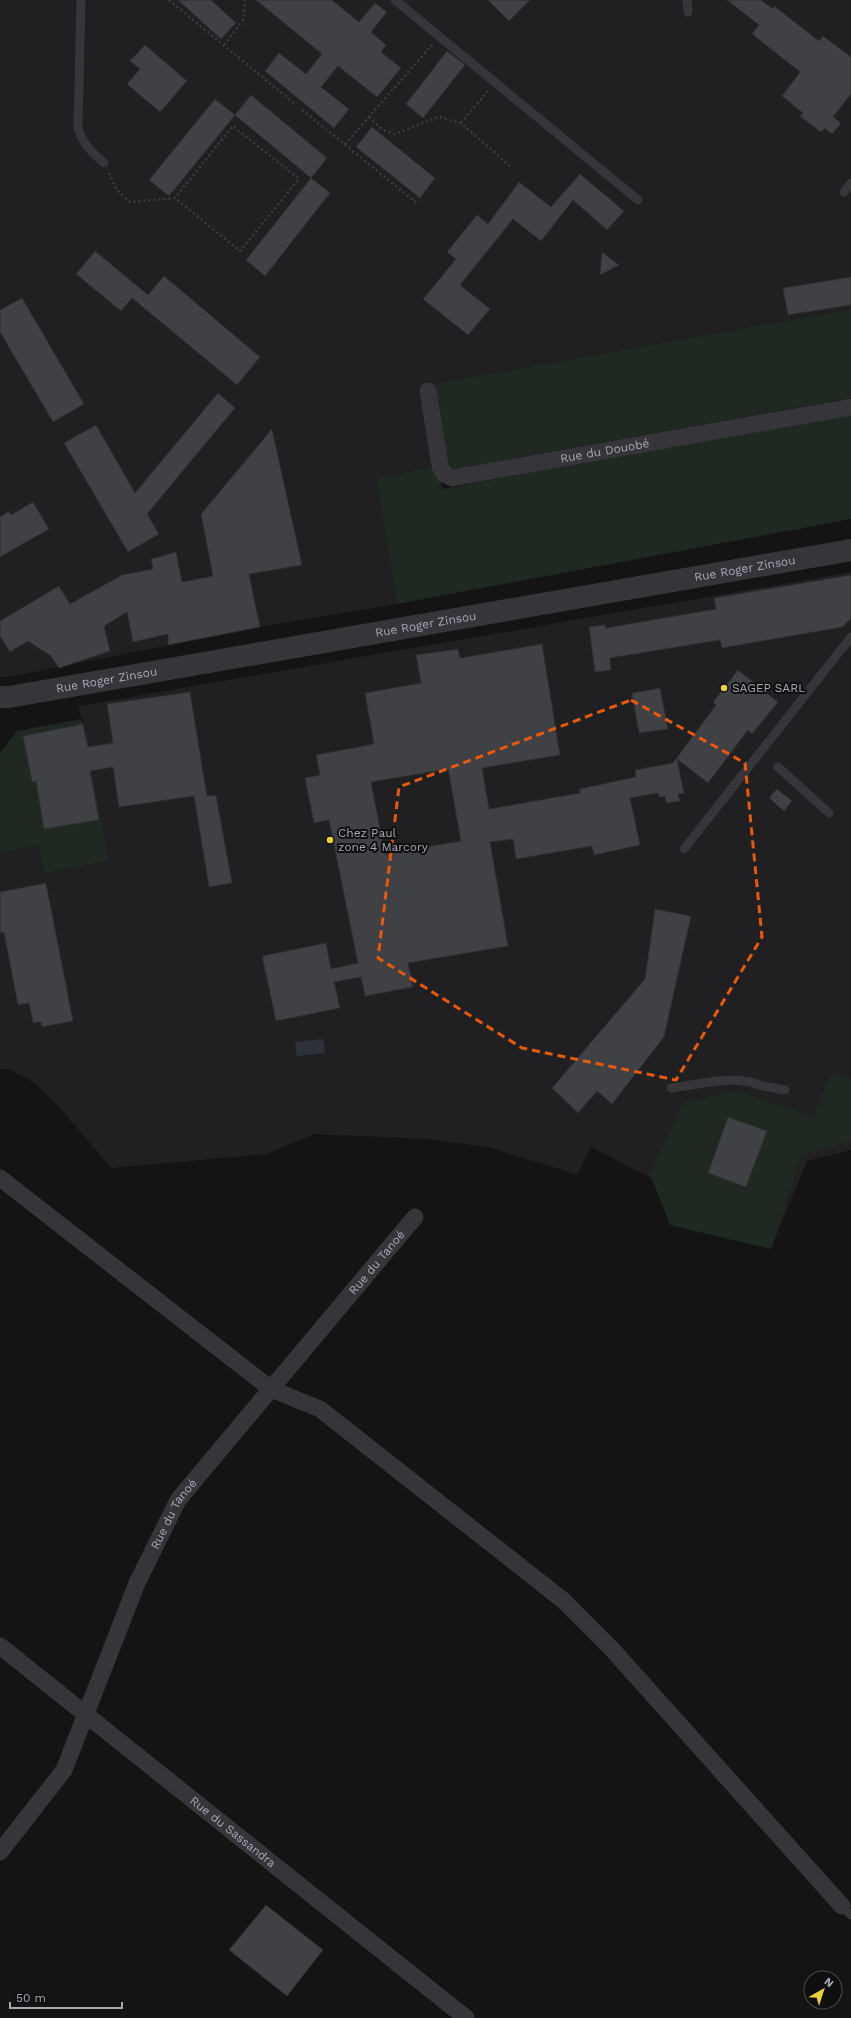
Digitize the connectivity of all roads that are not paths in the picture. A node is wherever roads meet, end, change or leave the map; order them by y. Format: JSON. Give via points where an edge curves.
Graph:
{"nodes":[{"id":1,"x":81,"y":0,"type":"edge"},
{"id":2,"x":395,"y":0,"type":"edge"},
{"id":3,"x":688,"y":0,"type":"edge"},
{"id":4,"x":688,"y":12,"type":"dead end"},
{"id":5,"x":104,"y":163,"type":"road end"},
{"id":6,"x":851,"y":183,"type":"edge"},
{"id":7,"x":844,"y":192,"type":"dead end"},
{"id":8,"x":638,"y":200,"type":"dead end"},
{"id":9,"x":428,"y":391,"type":"dead end"},
{"id":10,"x":851,"y":407,"type":"edge"},
{"id":11,"x":851,"y":550,"type":"edge"},
{"id":12,"x":851,"y":637,"type":"edge"},
{"id":13,"x":0,"y":697,"type":"edge"},
{"id":14,"x":778,"y":767,"type":"dead end"},
{"id":15,"x":829,"y":812,"type":"dead end"},
{"id":16,"x":684,"y":850,"type":"dead end"},
{"id":17,"x":671,"y":1088,"type":"dead end"},
{"id":18,"x":785,"y":1090,"type":"dead end"},
{"id":19,"x":0,"y":1178,"type":"edge"},
{"id":20,"x":415,"y":1217,"type":"dead end"},
{"id":21,"x":272,"y":1389,"type":"junction"},
{"id":22,"x":0,"y":1646,"type":"edge"},
{"id":23,"x":86,"y":1714,"type":"junction"},
{"id":24,"x":0,"y":1852,"type":"edge"},
{"id":25,"x":847,"y":1911,"type":"edge"},
{"id":26,"x":466,"y":2018,"type":"edge"}],
"edges":[{"from":1,"to":5,"type":"lane","via":[[78,128],[90,151]]},
{"from":2,"to":8,"type":"lane"},
{"from":3,"to":4,"type":"lane"},
{"from":6,"to":7,"type":"lane"},
{"from":9,"to":10,"type":"street","name":"Rue du Douobé","via":[[440,466],[444,474],[452,478]]},
{"from":11,"to":13,"type":"street","name":"Rue Roger Zinsou"},
{"from":12,"to":16,"type":"lane"},
{"from":14,"to":15,"type":"lane"},
{"from":17,"to":18,"type":"lane","via":[[735,1080]]},
{"from":19,"to":21,"type":"street"},
{"from":20,"to":21,"type":"street","name":"Rue du Tanoé"},
{"from":21,"to":23,"type":"street","name":"Rue du Tanoé","via":[[178,1500],[137,1583]]},
{"from":21,"to":25,"type":"street","via":[[320,1409],[564,1601],[610,1647]]},
{"from":22,"to":23,"type":"street","name":"Rue du Sassandra"},
{"from":23,"to":24,"type":"street","name":"Rue du Tanoé","via":[[64,1770]]},
{"from":23,"to":26,"type":"street","name":"Rue du Sassandra"}]}
